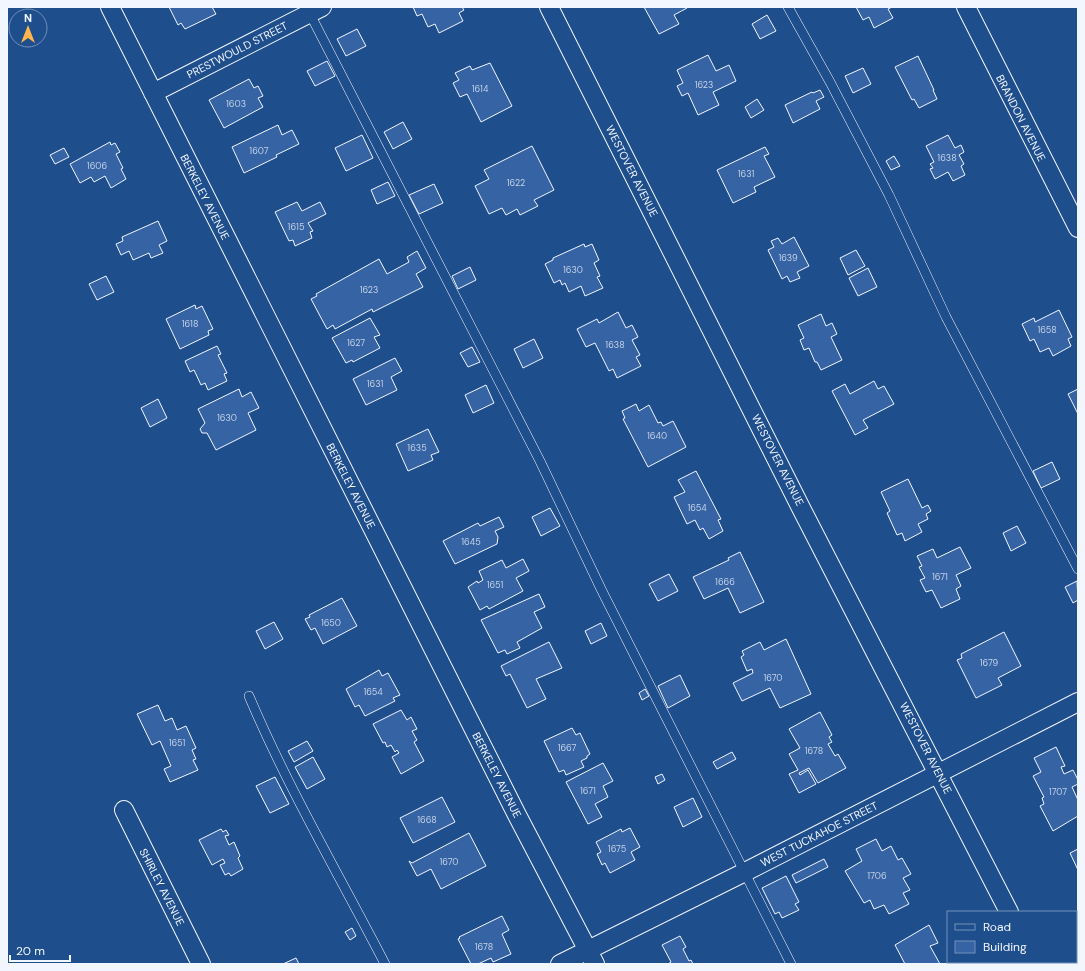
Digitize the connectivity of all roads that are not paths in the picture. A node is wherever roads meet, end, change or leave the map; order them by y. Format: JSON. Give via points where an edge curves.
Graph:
{"nodes":[{"id":1,"x":110,"y":7,"type":"edge"},
{"id":2,"x":549,"y":7,"type":"edge"},
{"id":3,"x":788,"y":7,"type":"edge"},
{"id":4,"x":966,"y":7,"type":"edge"},
{"id":5,"x":312,"y":9,"type":"edge"},
{"id":6,"x":153,"y":93,"type":"junction"},
{"id":7,"x":1078,"y":228,"type":"edge"},
{"id":8,"x":1078,"y":569,"type":"edge"},
{"id":9,"x":249,"y":696,"type":"dead end"},
{"id":10,"x":1078,"y":702,"type":"edge"},
{"id":11,"x":938,"y":772,"type":"junction"},
{"id":12,"x":124,"y":810,"type":"dead end"},
{"id":13,"x":745,"y":872,"type":"junction"},
{"id":14,"x":1009,"y":911,"type":"edge"},
{"id":15,"x":592,"y":957,"type":"edge"},
{"id":16,"x":201,"y":964,"type":"edge"},
{"id":17,"x":385,"y":964,"type":"edge"},
{"id":18,"x":560,"y":964,"type":"edge"},
{"id":19,"x":791,"y":964,"type":"edge"}],
"edges":[{"from":1,"to":6,"type":"street","name":"BERKELEY AVENUE"},
{"from":2,"to":11,"type":"street","name":"WESTOVER AVENUE"},
{"from":3,"to":8,"type":"lane","via":[[889,195],[946,317]]},
{"from":4,"to":7,"type":"street","name":"BRANDON AVENUE"},
{"from":5,"to":6,"type":"street","name":"PRESTWOULD STREET"},
{"from":5,"to":13,"type":"lane"},
{"from":6,"to":15,"type":"street","name":"BERKELEY AVENUE","via":[[485,751]]},
{"from":9,"to":17,"type":"lane","via":[[304,813]]},
{"from":10,"to":11,"type":"street","name":"WEST TUCKAHOE STREET"},
{"from":11,"to":13,"type":"street","name":"WEST TUCKAHOE STREET"},
{"from":11,"to":14,"type":"street","name":"WESTOVER AVENUE"},
{"from":12,"to":16,"type":"street","name":"SHIRLEY AVENUE"},
{"from":13,"to":15,"type":"street","name":"WEST TUCKAHOE STREET"},
{"from":13,"to":19,"type":"lane"},
{"from":15,"to":18,"type":"street","name":"WEST TUCKAHOE STREET"}]}
